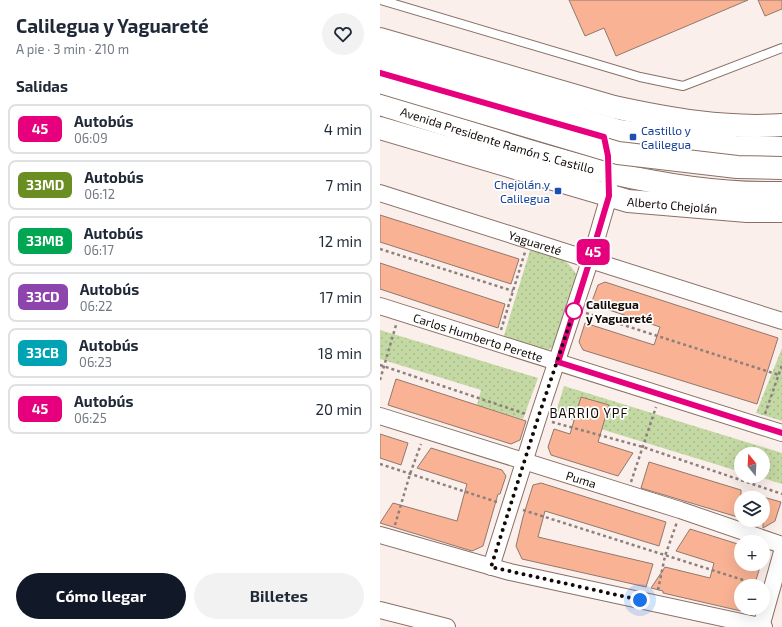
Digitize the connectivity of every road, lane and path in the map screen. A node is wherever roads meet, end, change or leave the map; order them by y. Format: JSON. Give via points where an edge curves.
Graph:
{"nodes":[{"id":1,"x":381,"y":0,"type":"edge"},
{"id":2,"x":380,"y":39,"type":"edge"},
{"id":3,"x":782,"y":48,"type":"edge"},
{"id":4,"x":380,"y":60,"type":"edge"},
{"id":5,"x":380,"y":82,"type":"edge"},
{"id":6,"x":380,"y":104,"type":"edge"},
{"id":7,"x":782,"y":125,"type":"edge"},
{"id":8,"x":380,"y":128,"type":"edge"},
{"id":9,"x":782,"y":148,"type":"edge"},
{"id":10,"x":608,"y":164,"type":"junction"},
{"id":11,"x":782,"y":168,"type":"edge"},
{"id":12,"x":380,"y":193,"type":"edge"},
{"id":13,"x":782,"y":193,"type":"edge"},
{"id":14,"x":609,"y":196,"type":"junction"},
{"id":15,"x":782,"y":211,"type":"edge"},
{"id":16,"x":528,"y":241,"type":"junction"},
{"id":17,"x":380,"y":249,"type":"edge"},
{"id":18,"x":590,"y":260,"type":"junction"},
{"id":19,"x":513,"y":291,"type":"junction"},
{"id":20,"x":380,"y":306,"type":"edge"},
{"id":21,"x":574,"y":309,"type":"junction"},
{"id":22,"x":782,"y":321,"type":"edge"},
{"id":23,"x":397,"y":324,"type":"dead end"},
{"id":24,"x":496,"y":344,"type":"junction"},
{"id":25,"x":558,"y":362,"type":"junction"},
{"id":26,"x":380,"y":365,"type":"edge"},
{"id":27,"x":782,"y":365,"type":"edge"},
{"id":28,"x":385,"y":366,"type":"junction"},
{"id":29,"x":779,"y":375,"type":"junction"},
{"id":30,"x":380,"y":380,"type":"edge"},
{"id":31,"x":657,"y":404,"type":"dead end"},
{"id":32,"x":380,"y":416,"type":"edge"},
{"id":33,"x":538,"y":418,"type":"junction"},
{"id":34,"x":761,"y":427,"type":"junction"},
{"id":35,"x":426,"y":431,"type":"junction"},
{"id":36,"x":782,"y":433,"type":"edge"},
{"id":37,"x":643,"y":447,"type":"junction"},
{"id":38,"x":524,"y":462,"type":"junction"},
{"id":39,"x":380,"y":464,"type":"edge"},
{"id":40,"x":410,"y":474,"type":"junction"},
{"id":41,"x":628,"y":494,"type":"junction"},
{"id":42,"x":782,"y":494,"type":"edge"},
{"id":43,"x":511,"y":506,"type":"junction"},
{"id":44,"x":680,"y":510,"type":"junction"},
{"id":45,"x":385,"y":537,"type":"edge"},
{"id":46,"x":782,"y":545,"type":"edge"},
{"id":47,"x":782,"y":552,"type":"edge"},
{"id":48,"x":665,"y":556,"type":"junction"},
{"id":49,"x":491,"y":567,"type":"junction"},
{"id":50,"x":740,"y":579,"type":"edge"},
{"id":51,"x":655,"y":603,"type":"junction"},
{"id":52,"x":380,"y":610,"type":"edge"},
{"id":53,"x":447,"y":627,"type":"edge"},
{"id":54,"x":762,"y":627,"type":"edge"}],
"edges":[{"from":1,"to":3,"type":"lane","via":[[640,77],[683,86]]},
{"from":2,"to":7,"type":"main road","via":[[645,114],[681,121],[725,125]]},
{"from":4,"to":9,"type":"main road","via":[[619,131],[734,147]]},
{"from":5,"to":11,"type":"main road","bridge":true,"via":[[618,153],[737,166]]},
{"from":6,"to":10,"type":"main road","name":"Avenida Presidente Ramón S. Castillo"},
{"from":8,"to":14,"type":"main road","name":"Alberto Chejolán"},
{"from":10,"to":13,"type":"main road","name":"Avenida Presidente Ramón S. Castillo","via":[[686,187],[756,194]]},
{"from":10,"to":14,"type":"street"},
{"from":12,"to":16,"type":"street","name":"Yaguareté"},
{"from":14,"to":15,"type":"main road","name":"Alberto Chejolán","via":[[628,201],[684,207],[747,212]]},
{"from":14,"to":18,"type":"street"},
{"from":16,"to":18,"type":"street","name":"Yaguareté"},
{"from":16,"to":19,"type":"path"},
{"from":17,"to":19,"type":"path"},
{"from":18,"to":21,"type":"street"},
{"from":18,"to":22,"type":"street","name":"Yaguareté"},
{"from":19,"to":24,"type":"path"},
{"from":20,"to":24,"type":"street","name":"Carlos Humberto Perette"},
{"from":21,"to":25,"type":"street"},
{"from":21,"to":29,"type":"path"},
{"from":23,"to":28,"type":"path"},
{"from":24,"to":25,"type":"street","name":"Carlos Humberto Perette"},
{"from":25,"to":33,"type":"street"},
{"from":25,"to":34,"type":"street","name":"Carlos Humberto Perette"},
{"from":26,"to":28,"type":"path"},
{"from":27,"to":29,"type":"path"},
{"from":28,"to":30,"type":"path"},
{"from":28,"to":33,"type":"path"},
{"from":29,"to":34,"type":"path"},
{"from":31,"to":37,"type":"path"},
{"from":32,"to":35,"type":"street","name":"Puma"},
{"from":33,"to":37,"type":"path"},
{"from":33,"to":38,"type":"street"},
{"from":34,"to":36,"type":"street","name":"Carlos Humberto Perette"},
{"from":35,"to":38,"type":"street","name":"Puma"},
{"from":35,"to":40,"type":"path"},
{"from":37,"to":41,"type":"path"},
{"from":37,"to":42,"type":"path"},
{"from":38,"to":41,"type":"street","name":"Puma"},
{"from":38,"to":43,"type":"street"},
{"from":39,"to":40,"type":"path"},
{"from":40,"to":43,"type":"path"},
{"from":40,"to":45,"type":"path"},
{"from":41,"to":44,"type":"street","name":"Puma"},
{"from":43,"to":48,"type":"path"},
{"from":43,"to":49,"type":"street"},
{"from":44,"to":46,"type":"street","name":"Puma"},
{"from":44,"to":48,"type":"path"},
{"from":45,"to":49,"type":"street"},
{"from":47,"to":54,"type":"street"},
{"from":48,"to":50,"type":"path"},
{"from":48,"to":51,"type":"path"},
{"from":49,"to":51,"type":"street"},
{"from":51,"to":54,"type":"street"},
{"from":52,"to":53,"type":"street"}]}
